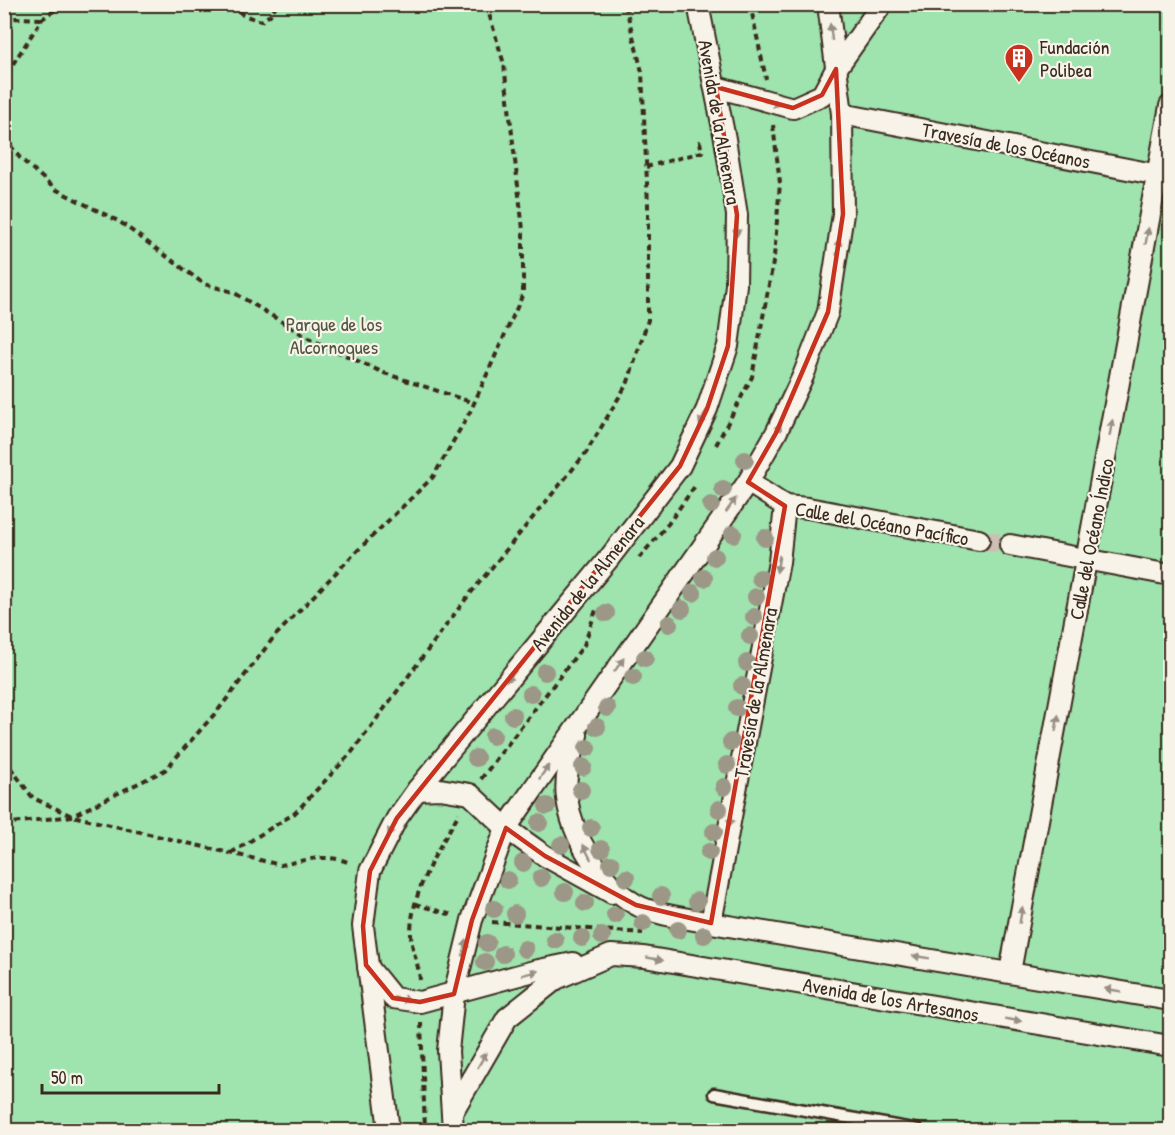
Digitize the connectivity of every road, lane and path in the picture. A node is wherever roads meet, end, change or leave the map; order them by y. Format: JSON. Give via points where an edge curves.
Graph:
{"nodes":[{"id":1,"x":64,"y":4,"type":"edge"},
{"id":2,"x":231,"y":4,"type":"edge"},
{"id":3,"x":277,"y":4,"type":"edge"},
{"id":4,"x":305,"y":4,"type":"edge"},
{"id":5,"x":393,"y":4,"type":"edge"},
{"id":6,"x":486,"y":4,"type":"edge"},
{"id":7,"x":625,"y":4,"type":"edge"},
{"id":8,"x":698,"y":4,"type":"edge"},
{"id":9,"x":828,"y":4,"type":"edge"},
{"id":10,"x":882,"y":4,"type":"edge"},
{"id":11,"x":42,"y":19,"type":"junction"},
{"id":12,"x":4,"y":20,"type":"edge"},
{"id":13,"x":836,"y":69,"type":"junction"},
{"id":14,"x":4,"y":83,"type":"edge"},
{"id":15,"x":716,"y":87,"type":"junction"},
{"id":16,"x":1170,"y":106,"type":"edge"},
{"id":17,"x":842,"y":114,"type":"junction"},
{"id":18,"x":4,"y":137,"type":"edge"},
{"id":19,"x":725,"y":139,"type":"junction"},
{"id":20,"x":646,"y":168,"type":"junction"},
{"id":21,"x":1164,"y":176,"type":"edge"},
{"id":22,"x":474,"y":403,"type":"junction"},
{"id":23,"x":748,"y":482,"type":"junction"},
{"id":24,"x":785,"y":506,"type":"junction"},
{"id":25,"x":979,"y":540,"type":"tunnel mouth"},
{"id":26,"x":1010,"y":545,"type":"tunnel mouth"},
{"id":27,"x":1087,"y":560,"type":"junction"},
{"id":28,"x":1165,"y":574,"type":"dead end"},
{"id":29,"x":585,"y":712,"type":"junction"},
{"id":30,"x":4,"y":759,"type":"edge"},
{"id":31,"x":417,"y":790,"type":"junction"},
{"id":32,"x":72,"y":816,"type":"junction"},
{"id":33,"x":4,"y":824,"type":"edge"},
{"id":34,"x":506,"y":828,"type":"junction"},
{"id":35,"x":231,"y":853,"type":"junction"},
{"id":36,"x":370,"y":871,"type":"junction"},
{"id":37,"x":636,"y":905,"type":"junction"},
{"id":38,"x":711,"y":923,"type":"junction"},
{"id":39,"x":611,"y":955,"type":"junction"},
{"id":40,"x":366,"y":964,"type":"junction"},
{"id":41,"x":1010,"y":972,"type":"junction"},
{"id":42,"x":454,"y":994,"type":"junction"},
{"id":43,"x":1170,"y":1000,"type":"edge"},
{"id":44,"x":1170,"y":1046,"type":"edge"},
{"id":45,"x":714,"y":1094,"type":"dead end"},
{"id":46,"x":453,"y":1121,"type":"edge"},
{"id":47,"x":389,"y":1131,"type":"edge"},
{"id":48,"x":918,"y":1131,"type":"edge"}],
"edges":[{"from":1,"to":11,"type":"path"},
{"from":2,"to":3,"type":"path","via":[[243,15],[261,21]]},
{"from":4,"to":5,"type":"path"},
{"from":6,"to":22,"type":"path","via":[[504,64],[523,230],[523,294]]},
{"from":7,"to":20,"type":"path","via":[[642,72]]},
{"from":8,"to":15,"type":"street","name":"Avenida de la Almenara"},
{"from":13,"to":9,"type":"street","one_way":true},
{"from":10,"to":13,"type":"street"},
{"from":11,"to":12,"type":"path"},
{"from":11,"to":14,"type":"path"},
{"from":15,"to":13,"type":"street","one_way":true,"via":[[793,108],[822,95]]},
{"from":13,"to":17,"type":"street"},
{"from":15,"to":19,"type":"street","name":"Avenida de la Almenara"},
{"from":16,"to":21,"type":"street","name":"Calle del Océano Índico"},
{"from":17,"to":21,"type":"street","name":"Travesía de los Océanos"},
{"from":23,"to":17,"type":"street","one_way":true,"via":[[799,386],[828,312],[843,214]]},
{"from":18,"to":22,"type":"path","via":[[20,158],[55,189],[120,222],[204,284],[233,292],[310,339],[384,373]]},
{"from":19,"to":20,"type":"path","via":[[700,142],[702,152]]},
{"from":19,"to":31,"type":"street","name":"Avenida de la Almenara","one_way":true,"via":[[737,215],[736,285],[728,346],[703,419],[680,466],[631,530]]},
{"from":20,"to":35,"type":"path","via":[[648,320],[628,382],[586,453],[465,600],[352,752],[295,813]]},
{"from":27,"to":21,"type":"street","name":"Calle del Océano Índico","one_way":true},
{"from":22,"to":32,"type":"path","via":[[433,477],[274,637],[219,709],[165,770]]},
{"from":23,"to":24,"type":"street"},
{"from":29,"to":23,"type":"street","one_way":true},
{"from":24,"to":25,"type":"street","name":"Calle del Océano Pacífico"},
{"from":24,"to":38,"type":"street","name":"Travesía de la Almenara","one_way":true,"via":[[779,562]]},
{"from":26,"to":27,"type":"street"},
{"from":27,"to":28,"type":"street"},
{"from":41,"to":27,"type":"street","name":"Calle del Océano Índico","one_way":true},
{"from":34,"to":29,"type":"street","one_way":true},
{"from":37,"to":29,"type":"street","one_way":true,"via":[[588,857],[571,819],[568,775]]},
{"from":30,"to":32,"type":"path","via":[[33,798]]},
{"from":31,"to":34,"type":"street","via":[[470,794]]},
{"from":31,"to":36,"type":"street","name":"Avenida de la Almenara","one_way":true,"via":[[397,818]]},
{"from":32,"to":33,"type":"path"},
{"from":32,"to":35,"type":"path"},
{"from":34,"to":37,"type":"street","via":[[545,856]]},
{"from":42,"to":34,"type":"street","one_way":true,"via":[[472,920]]},
{"from":35,"to":36,"type":"path","via":[[281,866],[337,857]]},
{"from":36,"to":40,"type":"street","name":"Avenida de la Almenara","via":[[363,926]]},
{"from":37,"to":38,"type":"street"},
{"from":41,"to":38,"type":"street","one_way":true},
{"from":42,"to":39,"type":"street","name":"Avenida de los Artesanos","one_way":true,"via":[[534,971]]},
{"from":39,"to":44,"type":"street","name":"Avenida de los Artesanos","one_way":true,"via":[[644,957]]},
{"from":46,"to":39,"type":"street","name":"Avenida de los Artesanos","one_way":true,"via":[[507,1018],[556,979]]},
{"from":40,"to":42,"type":"street","name":"Avenida de los Artesanos","one_way":true,"via":[[393,998],[420,1002]]},
{"from":40,"to":47,"type":"street","name":"Avenida de la Almenara"},
{"from":43,"to":41,"type":"street","one_way":true},
{"from":42,"to":46,"type":"street","via":[[448,1051]]},
{"from":45,"to":48,"type":"lane"}]}
